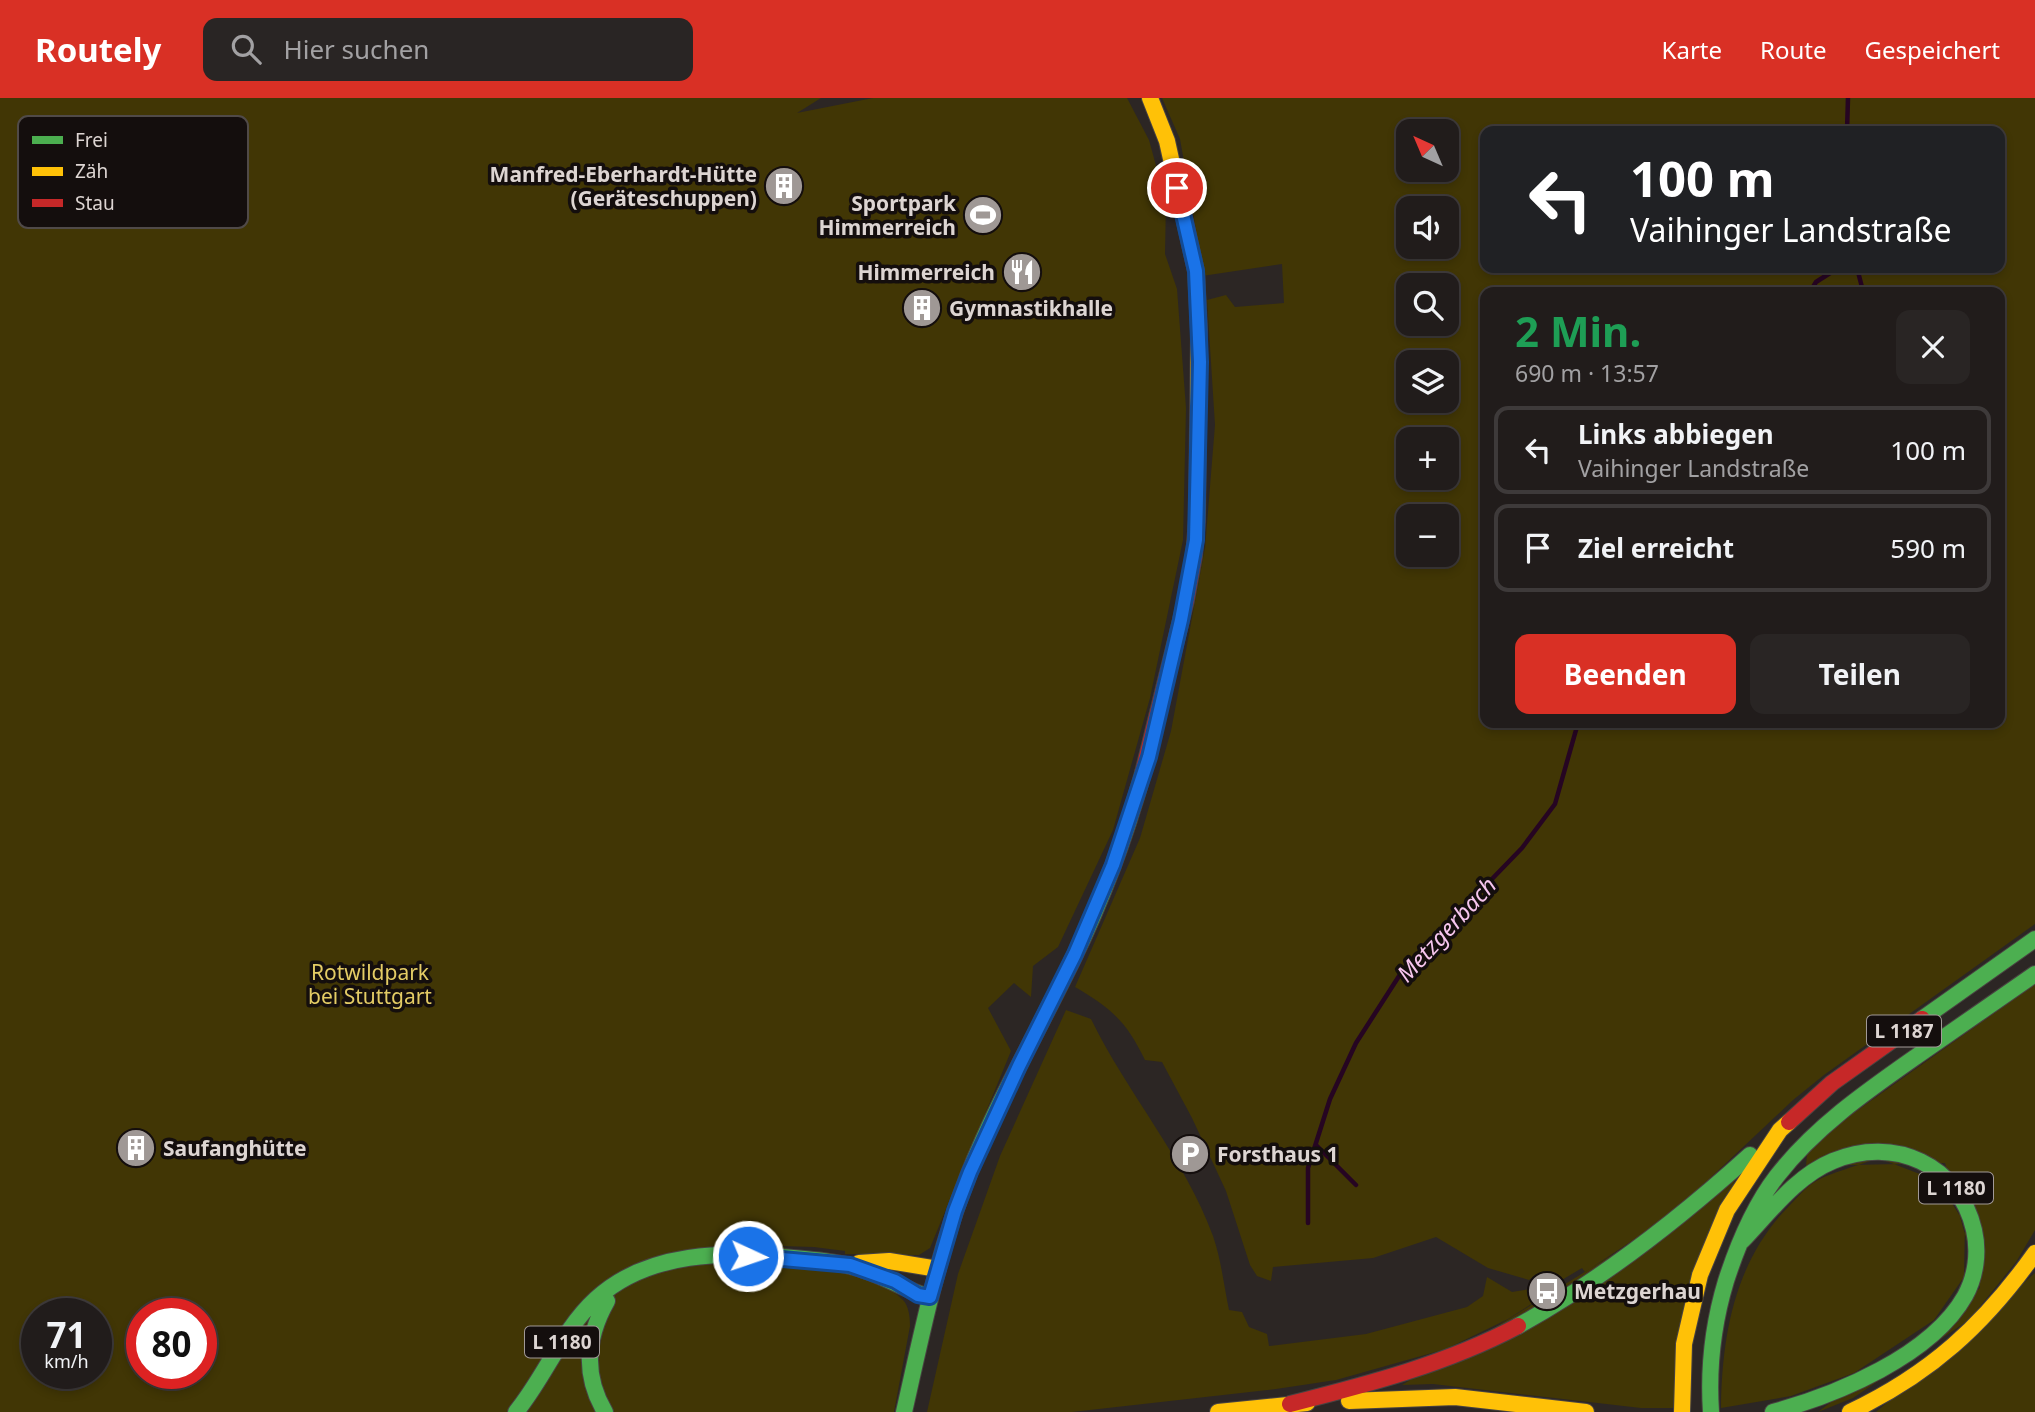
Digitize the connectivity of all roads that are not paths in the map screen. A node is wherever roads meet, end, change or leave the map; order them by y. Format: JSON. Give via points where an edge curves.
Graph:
{"nodes":[{"id":1,"x":1150,"y":98,"type":"edge"},
{"id":2,"x":2035,"y":939,"type":"edge"},
{"id":3,"x":2035,"y":974,"type":"edge"},
{"id":4,"x":1780,"y":1130,"type":"junction"},
{"id":5,"x":1742,"y":1241,"type":"junction"},
{"id":6,"x":2035,"y":1254,"type":"edge"},
{"id":7,"x":850,"y":1265,"type":"junction"},
{"id":8,"x":939,"y":1269,"type":"junction"},
{"id":9,"x":620,"y":1282,"type":"junction"},
{"id":10,"x":930,"y":1297,"type":"junction"},
{"id":11,"x":1290,"y":1404,"type":"junction"},
{"id":12,"x":516,"y":1412,"type":"edge"},
{"id":13,"x":605,"y":1412,"type":"edge"},
{"id":14,"x":904,"y":1412,"type":"edge"},
{"id":15,"x":1218,"y":1412,"type":"edge"},
{"id":16,"x":1586,"y":1412,"type":"edge"},
{"id":17,"x":1682,"y":1412,"type":"edge"},
{"id":18,"x":1710,"y":1412,"type":"edge"},
{"id":19,"x":1773,"y":1412,"type":"edge"},
{"id":20,"x":1850,"y":1412,"type":"edge"}],
"edges":[{"from":1,"to":8,"type":"main road","via":[[1167,141],[1198,293],[1198,489],[1191,575],[1149,757],[1105,888],[970,1172]]},
{"from":2,"to":4,"type":"main road","number":"L 1187","via":[[1832,1083]]},
{"from":3,"to":5,"type":"main road","number":"L 1187","via":[[1886,1078],[1811,1138],[1775,1178]]},
{"from":4,"to":11,"type":"main road","via":[[1656,1236],[1523,1324],[1414,1370]]},
{"from":4,"to":17,"type":"main road","number":"L 1187","via":[[1727,1210],[1700,1275],[1684,1344]]},
{"from":5,"to":18,"type":"main road","number":"L 1187","via":[[1714,1328]]},
{"from":5,"to":19,"type":"main road","number":"L 1180","via":[[1808,1176],[1841,1157],[1876,1150],[1907,1154],[1939,1171],[1963,1199],[1974,1230],[1971,1282],[1953,1313],[1936,1330],[1852,1384]]},
{"from":6,"to":20,"type":"main road","via":[[1967,1336],[1902,1385]]},
{"from":7,"to":8,"type":"main road","number":"L 1180","via":[[887,1261]]},
{"from":7,"to":9,"type":"main road","number":"L 1180","via":[[748,1256],[694,1257],[658,1264]]},
{"from":7,"to":10,"type":"main road","number":"L 1180"},
{"from":8,"to":10,"type":"main road"},
{"from":9,"to":12,"type":"main road","number":"L 1180","via":[[577,1321]]},
{"from":9,"to":13,"type":"main road","number":"L 1180","via":[[601,1310],[589,1341],[590,1379]]},
{"from":10,"to":14,"type":"main road"},
{"from":11,"to":15,"type":"main road"},
{"from":11,"to":16,"type":"main road","via":[[1455,1397]]}]}
